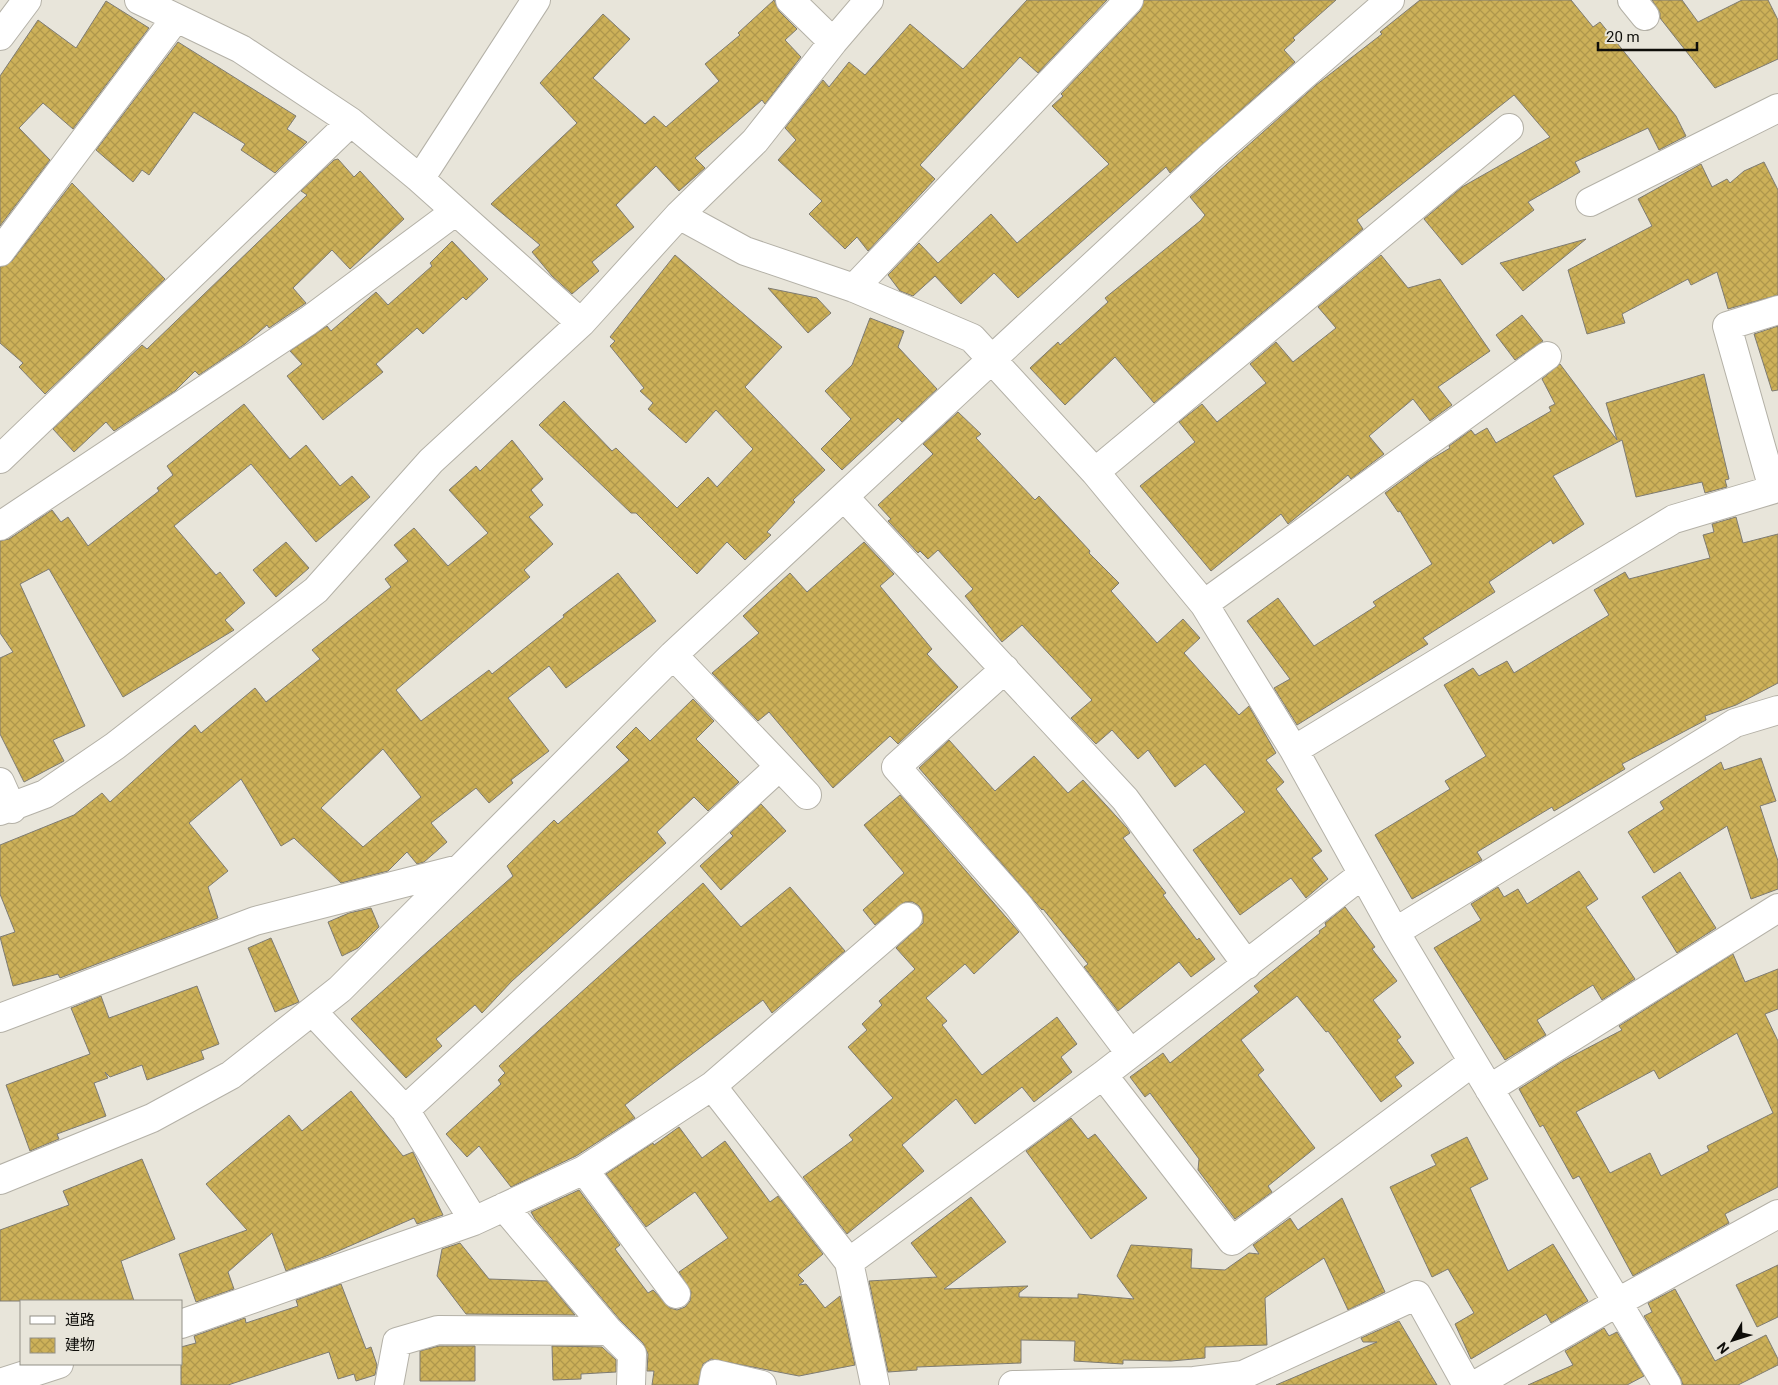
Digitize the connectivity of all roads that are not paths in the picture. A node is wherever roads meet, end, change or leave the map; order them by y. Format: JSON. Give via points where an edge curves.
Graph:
{"nodes":[{"id":1,"x":27,"y":0,"type":"edge"},
{"id":2,"x":139,"y":0,"type":"edge"},
{"id":3,"x":536,"y":0,"type":"edge"},
{"id":4,"x":790,"y":0,"type":"edge"},
{"id":5,"x":869,"y":0,"type":"edge"},
{"id":6,"x":1129,"y":0,"type":"edge"},
{"id":7,"x":1390,"y":0,"type":"edge"},
{"id":8,"x":176,"y":18,"type":"junction"},
{"id":9,"x":0,"y":36,"type":"edge"},
{"id":10,"x":833,"y":42,"type":"junction"},
{"id":11,"x":1778,"y":108,"type":"edge"},
{"id":12,"x":351,"y":122,"type":"junction"},
{"id":13,"x":1509,"y":128,"type":"dead end"},
{"id":14,"x":420,"y":179,"type":"junction"},
{"id":15,"x":1590,"y":202,"type":"dead end"},
{"id":16,"x":456,"y":211,"type":"junction"},
{"id":17,"x":679,"y":216,"type":"junction"},
{"id":18,"x":0,"y":252,"type":"edge"},
{"id":19,"x":854,"y":288,"type":"junction"},
{"id":20,"x":1778,"y":310,"type":"edge"},
{"id":21,"x":581,"y":323,"type":"junction"},
{"id":22,"x":1548,"y":356,"type":"dead end"},
{"id":23,"x":991,"y":359,"type":"junction"},
{"id":24,"x":0,"y":459,"type":"edge"},
{"id":25,"x":1095,"y":472,"type":"junction"},
{"id":26,"x":1776,"y":489,"type":"edge"},
{"id":27,"x":845,"y":498,"type":"junction"},
{"id":28,"x":0,"y":526,"type":"edge"},
{"id":29,"x":1204,"y":604,"type":"junction"},
{"id":30,"x":673,"y":655,"type":"junction"},
{"id":31,"x":1005,"y":669,"type":"junction"},
{"id":32,"x":1778,"y":710,"type":"edge"},
{"id":33,"x":1294,"y":750,"type":"junction"},
{"id":34,"x":779,"y":767,"type":"junction"},
{"id":35,"x":0,"y":782,"type":"edge"},
{"id":36,"x":807,"y":795,"type":"dead end"},
{"id":37,"x":6,"y":810,"type":"edge"},
{"id":38,"x":461,"y":868,"type":"junction"},
{"id":39,"x":1363,"y":874,"type":"junction"},
{"id":40,"x":1778,"y":908,"type":"edge"},
{"id":41,"x":908,"y":917,"type":"dead end"},
{"id":42,"x":1395,"y":932,"type":"junction"},
{"id":43,"x":1247,"y":965,"type":"junction"},
{"id":44,"x":313,"y":1012,"type":"junction"},
{"id":45,"x":0,"y":1018,"type":"edge"},
{"id":46,"x":1130,"y":1053,"type":"junction"},
{"id":47,"x":1473,"y":1062,"type":"junction"},
{"id":48,"x":1103,"y":1075,"type":"junction"},
{"id":49,"x":712,"y":1086,"type":"junction"},
{"id":50,"x":1489,"y":1089,"type":"junction"},
{"id":51,"x":405,"y":1110,"type":"junction"},
{"id":52,"x":584,"y":1170,"type":"junction"},
{"id":53,"x":0,"y":1180,"type":"edge"},
{"id":54,"x":504,"y":1207,"type":"junction"},
{"id":55,"x":1778,"y":1214,"type":"edge"},
{"id":56,"x":474,"y":1221,"type":"junction"},
{"id":57,"x":849,"y":1262,"type":"junction"},
{"id":58,"x":676,"y":1294,"type":"dead end"},
{"id":59,"x":1618,"y":1302,"type":"junction"},
{"id":60,"x":182,"y":1324,"type":"edge"},
{"id":61,"x":609,"y":1331,"type":"junction"},
{"id":62,"x":55,"y":1365,"type":"edge"},
{"id":63,"x":0,"y":1383,"type":"edge"},
{"id":64,"x":389,"y":1385,"type":"edge"},
{"id":65,"x":631,"y":1385,"type":"edge"},
{"id":66,"x":713,"y":1385,"type":"edge"},
{"id":67,"x":762,"y":1385,"type":"edge"},
{"id":68,"x":875,"y":1385,"type":"edge"},
{"id":69,"x":1014,"y":1385,"type":"edge"},
{"id":70,"x":1467,"y":1385,"type":"edge"},
{"id":71,"x":1476,"y":1385,"type":"edge"},
{"id":72,"x":1668,"y":1385,"type":"edge"}],
"edges":[{"from":1,"to":9,"type":"street"},
{"from":2,"to":8,"type":"street"},
{"from":3,"to":14,"type":"street"},
{"from":4,"to":10,"type":"street"},
{"from":5,"to":10,"type":"street"},
{"from":6,"to":19,"type":"street"},
{"from":7,"to":23,"type":"street","via":[[1210,158]]},
{"from":8,"to":12,"type":"street","via":[[241,49]]},
{"from":8,"to":18,"type":"street"},
{"from":10,"to":17,"type":"street","via":[[756,141]]},
{"from":11,"to":15,"type":"street"},
{"from":12,"to":14,"type":"street"},
{"from":12,"to":24,"type":"street"},
{"from":13,"to":25,"type":"street"},
{"from":14,"to":16,"type":"street"},
{"from":16,"to":21,"type":"street"},
{"from":16,"to":28,"type":"street","via":[[308,321]]},
{"from":17,"to":19,"type":"street","via":[[744,251]]},
{"from":17,"to":21,"type":"street"},
{"from":19,"to":23,"type":"street","via":[[972,338]]},
{"from":20,"to":26,"type":"street","via":[[1726,326]]},
{"from":21,"to":37,"type":"street","via":[[432,461],[316,590],[115,746],[45,794]]},
{"from":22,"to":29,"type":"street"},
{"from":23,"to":25,"type":"street"},
{"from":23,"to":27,"type":"street"},
{"from":25,"to":29,"type":"street"},
{"from":26,"to":33,"type":"street","via":[[1674,519]]},
{"from":27,"to":30,"type":"street"},
{"from":27,"to":31,"type":"street"},
{"from":29,"to":33,"type":"street"},
{"from":30,"to":34,"type":"street"},
{"from":30,"to":38,"type":"street"},
{"from":31,"to":43,"type":"street","via":[[1125,800]]},
{"from":31,"to":46,"type":"street","via":[[896,767],[1018,905]]},
{"from":32,"to":42,"type":"street","via":[[1734,723]]},
{"from":33,"to":39,"type":"street"},
{"from":34,"to":36,"type":"street"},
{"from":34,"to":51,"type":"street"},
{"from":35,"to":37,"type":"street"},
{"from":38,"to":44,"type":"street"},
{"from":38,"to":45,"type":"street","via":[[255,921]]},
{"from":39,"to":42,"type":"street"},
{"from":39,"to":43,"type":"street"},
{"from":40,"to":50,"type":"street"},
{"from":41,"to":49,"type":"street"},
{"from":42,"to":47,"type":"street"},
{"from":43,"to":46,"type":"street"},
{"from":44,"to":51,"type":"street"},
{"from":44,"to":53,"type":"street","via":[[231,1075],[152,1118]]},
{"from":46,"to":48,"type":"street"},
{"from":47,"to":48,"type":"street","via":[[1232,1241]]},
{"from":47,"to":50,"type":"street"},
{"from":48,"to":57,"type":"street"},
{"from":49,"to":52,"type":"street"},
{"from":49,"to":57,"type":"street"},
{"from":50,"to":59,"type":"street"},
{"from":51,"to":56,"type":"street"},
{"from":52,"to":54,"type":"street"},
{"from":52,"to":58,"type":"street"},
{"from":54,"to":56,"type":"street"},
{"from":54,"to":61,"type":"street"},
{"from":55,"to":59,"type":"street"},
{"from":56,"to":60,"type":"street"},
{"from":57,"to":68,"type":"street"},
{"from":59,"to":71,"type":"street"},
{"from":59,"to":72,"type":"street"},
{"from":61,"to":64,"type":"street","via":[[438,1330],[397,1342]]},
{"from":61,"to":65,"type":"street","via":[[632,1354]]},
{"from":62,"to":63,"type":"street"},
{"from":66,"to":67,"type":"street","via":[[715,1374]]},
{"from":69,"to":70,"type":"street","via":[[1194,1381],[1244,1375],[1417,1295]]}]}
